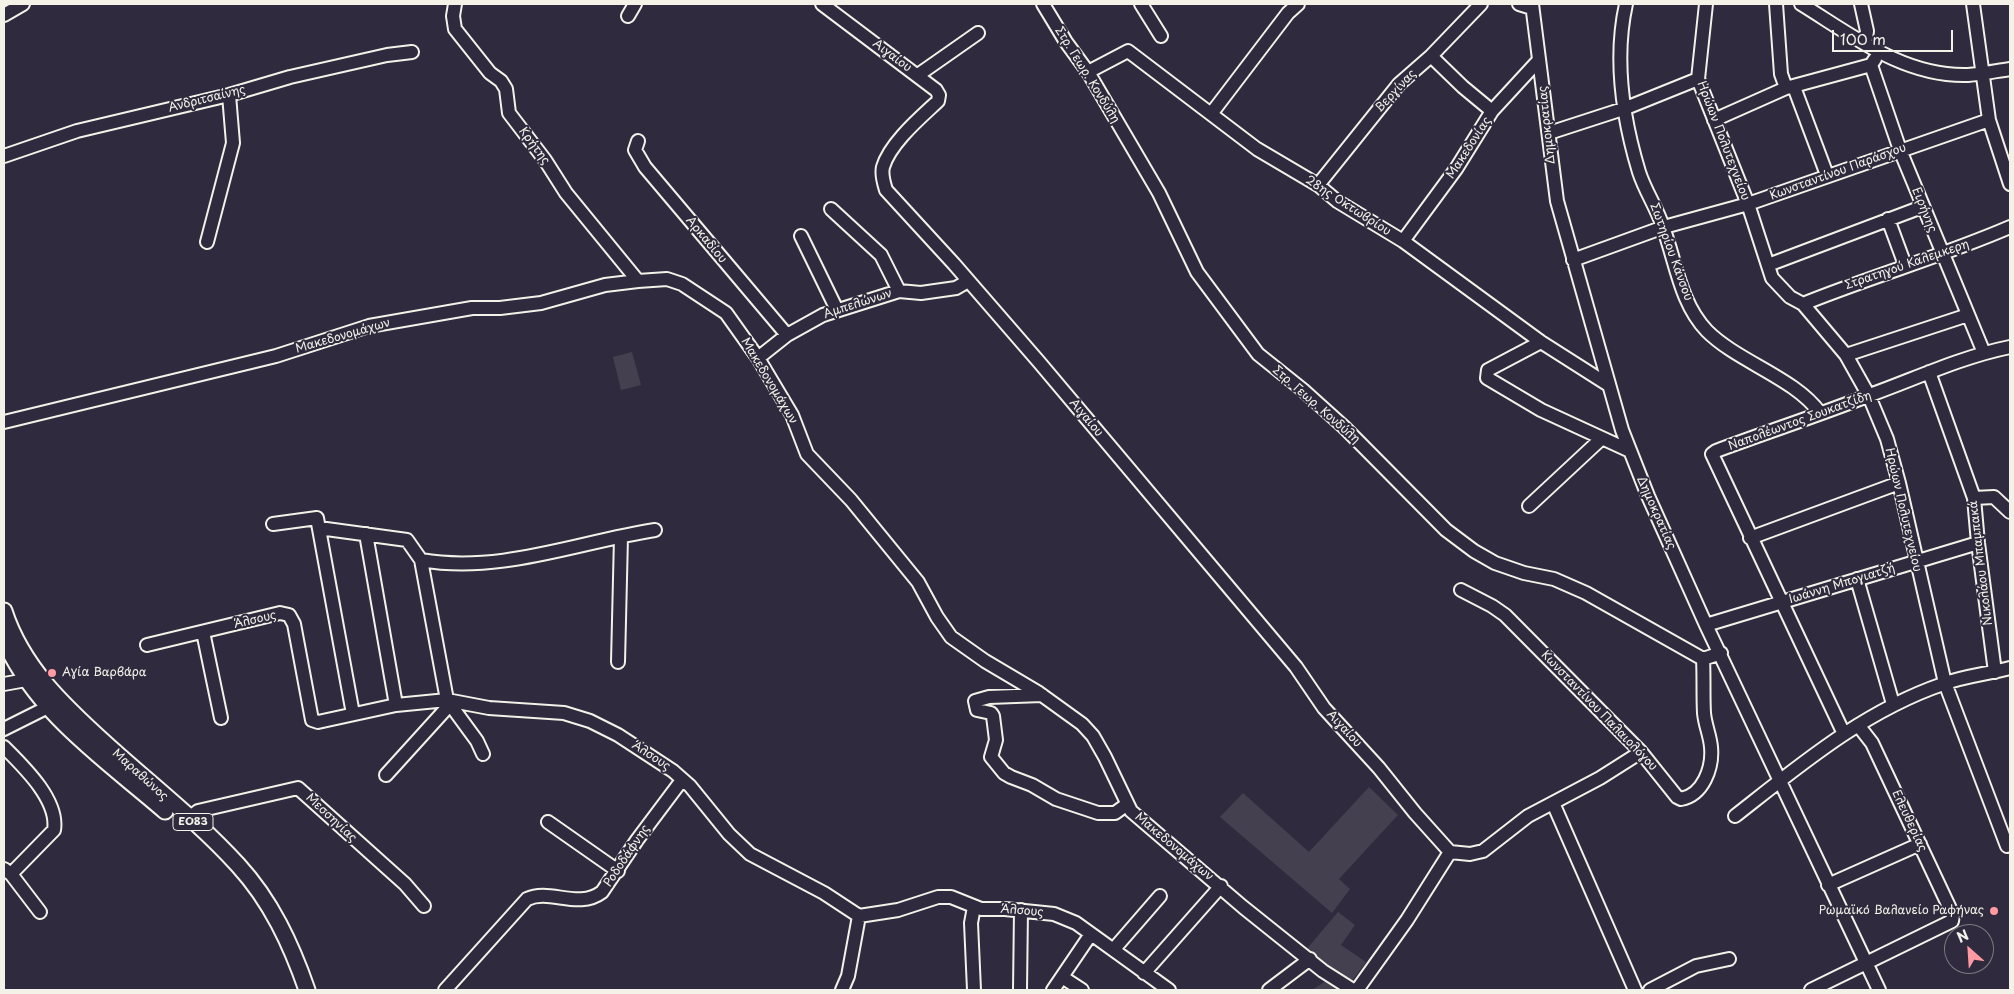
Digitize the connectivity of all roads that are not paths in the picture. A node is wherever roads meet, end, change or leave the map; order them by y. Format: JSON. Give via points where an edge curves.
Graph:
{"nodes":[{"id":1,"x":23,"y":4,"type":"edge"},
{"id":2,"x":455,"y":4,"type":"edge"},
{"id":3,"x":635,"y":4,"type":"edge"},
{"id":4,"x":822,"y":4,"type":"edge"},
{"id":5,"x":1043,"y":4,"type":"edge"},
{"id":6,"x":1141,"y":4,"type":"edge"},
{"id":7,"x":1298,"y":4,"type":"edge"},
{"id":8,"x":1481,"y":4,"type":"edge"},
{"id":9,"x":1519,"y":4,"type":"edge"},
{"id":10,"x":1626,"y":4,"type":"edge"},
{"id":11,"x":1706,"y":4,"type":"edge"},
{"id":12,"x":1776,"y":4,"type":"edge"},
{"id":13,"x":1801,"y":4,"type":"edge"},
{"id":14,"x":1860,"y":4,"type":"edge"},
{"id":15,"x":1973,"y":4,"type":"edge"},
{"id":16,"x":1532,"y":6,"type":"edge"},
{"id":17,"x":4,"y":15,"type":"edge"},
{"id":18,"x":628,"y":16,"type":"dead end"},
{"id":19,"x":978,"y":33,"type":"dead end"},
{"id":20,"x":1161,"y":36,"type":"dead end"},
{"id":21,"x":1865,"y":44,"type":"junction"},
{"id":22,"x":412,"y":52,"type":"dead end"},
{"id":23,"x":1879,"y":53,"type":"junction"},
{"id":24,"x":1431,"y":56,"type":"junction"},
{"id":25,"x":1539,"y":60,"type":"junction"},
{"id":26,"x":1871,"y":66,"type":"junction"},
{"id":27,"x":2010,"y":69,"type":"edge"},
{"id":28,"x":1088,"y":72,"type":"junction"},
{"id":29,"x":1982,"y":73,"type":"junction"},
{"id":30,"x":918,"y":76,"type":"junction"},
{"id":31,"x":1698,"y":79,"type":"junction"},
{"id":32,"x":1790,"y":88,"type":"junction"},
{"id":33,"x":229,"y":95,"type":"junction"},
{"id":34,"x":1626,"y":108,"type":"junction"},
{"id":35,"x":1492,"y":112,"type":"junction"},
{"id":36,"x":1211,"y":114,"type":"junction"},
{"id":37,"x":1714,"y":120,"type":"junction"},
{"id":38,"x":1989,"y":120,"type":"junction"},
{"id":39,"x":1548,"y":133,"type":"junction"},
{"id":40,"x":638,"y":142,"type":"dead end"},
{"id":41,"x":1900,"y":150,"type":"junction"},
{"id":42,"x":4,"y":156,"type":"edge"},
{"id":43,"x":1827,"y":176,"type":"junction"},
{"id":44,"x":2010,"y":184,"type":"edge"},
{"id":45,"x":1318,"y":185,"type":"junction"},
{"id":46,"x":1748,"y":204,"type":"junction"},
{"id":47,"x":1922,"y":207,"type":"junction"},
{"id":48,"x":830,"y":209,"type":"dead end"},
{"id":49,"x":1888,"y":219,"type":"junction"},
{"id":50,"x":1664,"y":227,"type":"junction"},
{"id":51,"x":2010,"y":227,"type":"edge"},
{"id":52,"x":801,"y":236,"type":"dead end"},
{"id":53,"x":1403,"y":241,"type":"junction"},
{"id":54,"x":207,"y":242,"type":"dead end"},
{"id":55,"x":1942,"y":254,"type":"junction"},
{"id":56,"x":1573,"y":260,"type":"junction"},
{"id":57,"x":1768,"y":265,"type":"junction"},
{"id":58,"x":1905,"y":265,"type":"junction"},
{"id":59,"x":638,"y":280,"type":"junction"},
{"id":60,"x":968,"y":281,"type":"junction"},
{"id":61,"x":899,"y":291,"type":"junction"},
{"id":62,"x":1804,"y":304,"type":"junction"},
{"id":63,"x":837,"y":310,"type":"junction"},
{"id":64,"x":1968,"y":315,"type":"junction"},
{"id":65,"x":787,"y":335,"type":"junction"},
{"id":66,"x":1542,"y":342,"type":"junction"},
{"id":67,"x":2010,"y":347,"type":"edge"},
{"id":68,"x":1984,"y":353,"type":"junction"},
{"id":69,"x":1846,"y":355,"type":"junction"},
{"id":70,"x":758,"y":358,"type":"junction"},
{"id":71,"x":1928,"y":372,"type":"junction"},
{"id":72,"x":1607,"y":384,"type":"junction"},
{"id":73,"x":1869,"y":396,"type":"junction"},
{"id":74,"x":1820,"y":413,"type":"junction"},
{"id":75,"x":4,"y":422,"type":"edge"},
{"id":76,"x":1601,"y":439,"type":"junction"},
{"id":77,"x":1628,"y":450,"type":"junction"},
{"id":78,"x":1899,"y":483,"type":"junction"},
{"id":79,"x":1974,"y":498,"type":"junction"},
{"id":80,"x":1529,"y":506,"type":"dead end"},
{"id":81,"x":2010,"y":512,"type":"edge"},
{"id":82,"x":273,"y":524,"type":"dead end"},
{"id":83,"x":318,"y":528,"type":"junction"},
{"id":84,"x":655,"y":530,"type":"dead end"},
{"id":85,"x":366,"y":534,"type":"junction"},
{"id":86,"x":621,"y":537,"type":"junction"},
{"id":87,"x":1750,"y":538,"type":"junction"},
{"id":88,"x":1978,"y":543,"type":"junction"},
{"id":89,"x":421,"y":560,"type":"junction"},
{"id":90,"x":1915,"y":561,"type":"junction"},
{"id":91,"x":1857,"y":579,"type":"junction"},
{"id":92,"x":1461,"y":590,"type":"dead end"},
{"id":93,"x":1780,"y":603,"type":"junction"},
{"id":94,"x":4,"y":610,"type":"edge"},
{"id":95,"x":1706,"y":625,"type":"junction"},
{"id":96,"x":204,"y":632,"type":"junction"},
{"id":97,"x":4,"y":638,"type":"edge"},
{"id":98,"x":147,"y":645,"type":"dead end"},
{"id":99,"x":1721,"y":653,"type":"junction"},
{"id":100,"x":1703,"y":659,"type":"junction"},
{"id":101,"x":618,"y":662,"type":"dead end"},
{"id":102,"x":2010,"y":668,"type":"edge"},
{"id":103,"x":1995,"y":672,"type":"junction"},
{"id":104,"x":26,"y":680,"type":"junction"},
{"id":105,"x":1945,"y":683,"type":"junction"},
{"id":106,"x":4,"y":684,"type":"edge"},
{"id":107,"x":1042,"y":695,"type":"junction"},
{"id":108,"x":447,"y":700,"type":"junction"},
{"id":109,"x":51,"y":701,"type":"junction"},
{"id":110,"x":1893,"y":704,"type":"junction"},
{"id":111,"x":396,"y":705,"type":"junction"},
{"id":112,"x":354,"y":714,"type":"junction"},
{"id":113,"x":221,"y":718,"type":"dead end"},
{"id":114,"x":1858,"y":725,"type":"junction"},
{"id":115,"x":4,"y":729,"type":"edge"},
{"id":116,"x":1844,"y":734,"type":"junction"},
{"id":117,"x":4,"y":747,"type":"edge"},
{"id":118,"x":1642,"y":752,"type":"junction"},
{"id":119,"x":483,"y":754,"type":"dead end"},
{"id":120,"x":386,"y":775,"type":"dead end"},
{"id":121,"x":682,"y":780,"type":"junction"},
{"id":122,"x":1780,"y":781,"type":"junction"},
{"id":123,"x":1553,"y":803,"type":"junction"},
{"id":124,"x":1126,"y":805,"type":"junction"},
{"id":125,"x":1735,"y":816,"type":"dead end"},
{"id":126,"x":189,"y":818,"type":"junction"},
{"id":127,"x":548,"y":822,"type":"dead end"},
{"id":128,"x":1920,"y":844,"type":"junction"},
{"id":129,"x":2007,"y":846,"type":"dead end"},
{"id":130,"x":1450,"y":852,"type":"junction"},
{"id":131,"x":618,"y":871,"type":"junction"},
{"id":132,"x":8,"y":872,"type":"edge"},
{"id":133,"x":1828,"y":885,"type":"junction"},
{"id":134,"x":1221,"y":886,"type":"junction"},
{"id":135,"x":1160,"y":896,"type":"dead end"},
{"id":136,"x":424,"y":906,"type":"dead end"},
{"id":137,"x":974,"y":907,"type":"junction"},
{"id":138,"x":1021,"y":910,"type":"junction"},
{"id":139,"x":40,"y":912,"type":"dead end"},
{"id":140,"x":859,"y":916,"type":"junction"},
{"id":141,"x":1091,"y":934,"type":"junction"},
{"id":142,"x":1114,"y":949,"type":"junction"},
{"id":143,"x":1310,"y":959,"type":"junction"},
{"id":144,"x":1729,"y":959,"type":"dead end"},
{"id":145,"x":1866,"y":964,"type":"junction"},
{"id":146,"x":1144,"y":973,"type":"junction"},
{"id":147,"x":1062,"y":977,"type":"junction"},
{"id":148,"x":296,"y":990,"type":"edge"},
{"id":149,"x":307,"y":990,"type":"edge"},
{"id":150,"x":445,"y":990,"type":"edge"},
{"id":151,"x":842,"y":990,"type":"edge"},
{"id":152,"x":974,"y":990,"type":"edge"},
{"id":153,"x":1020,"y":990,"type":"edge"},
{"id":154,"x":1053,"y":990,"type":"edge"},
{"id":155,"x":1082,"y":990,"type":"edge"},
{"id":156,"x":1169,"y":990,"type":"edge"},
{"id":157,"x":1269,"y":990,"type":"edge"},
{"id":158,"x":1353,"y":990,"type":"edge"},
{"id":159,"x":1357,"y":990,"type":"edge"},
{"id":160,"x":1635,"y":990,"type":"edge"},
{"id":161,"x":1650,"y":990,"type":"edge"},
{"id":162,"x":1811,"y":990,"type":"edge"},
{"id":163,"x":1879,"y":990,"type":"edge"}],
"edges":[{"from":1,"to":17,"type":"street"},
{"from":2,"to":59,"type":"street","name":"Κρήτης","via":[[455,29],[490,73],[501,81],[506,89],[509,113],[566,193]]},
{"from":3,"to":18,"type":"street"},
{"from":4,"to":30,"type":"street","name":"Αιγαίου"},
{"from":5,"to":28,"type":"street","name":"Στρ. Γεωρ. Κονδύλη"},
{"from":6,"to":20,"type":"street"},
{"from":7,"to":36,"type":"street"},
{"from":8,"to":24,"type":"street","name":"Βεργίνας"},
{"from":9,"to":16,"type":"street"},
{"from":10,"to":34,"type":"street","name":"Σωτηρίου Κάνσου","via":[[1621,26],[1620,58]]},
{"from":11,"to":31,"type":"street","name":"Ηρώων Πολυτεχνείου"},
{"from":12,"to":32,"type":"street","via":[[1781,74]]},
{"from":13,"to":21,"type":"street"},
{"from":14,"to":21,"type":"street","via":[[1867,32]]},
{"from":15,"to":29,"type":"street"},
{"from":16,"to":25,"type":"street","name":"Δημοκρατίας"},
{"from":19,"to":30,"type":"street"},
{"from":21,"to":23,"type":"street"},
{"from":22,"to":33,"type":"street","name":"Ανδριτσαίνης","via":[[290,77]]},
{"from":23,"to":26,"type":"street"},
{"from":23,"to":29,"type":"street","via":[[1920,69],[1967,75]]},
{"from":24,"to":35,"type":"street"},
{"from":24,"to":45,"type":"street","name":"Βεργίνας","via":[[1393,90]]},
{"from":25,"to":35,"type":"street","name":"Μακεδονίας"},
{"from":25,"to":39,"type":"street","name":"Δημοκρατίας"},
{"from":26,"to":32,"type":"street"},
{"from":26,"to":41,"type":"street","name":"Ειρήνης"},
{"from":27,"to":29,"type":"street"},
{"from":28,"to":36,"type":"street","name":"28ης Οκτωβρίου","via":[[1128,51]]},
{"from":28,"to":100,"type":"street","name":"Στρ. Γεωρ. Κονδύλη","via":[[1159,193],[1197,272],[1258,354],[1344,427],[1446,530],[1474,551],[1495,563],[1554,579],[1586,593]]},
{"from":29,"to":38,"type":"street"},
{"from":30,"to":60,"type":"street","name":"Αιγαίου","via":[[936,90],[938,101],[901,136],[883,166],[883,179],[886,190]]},
{"from":31,"to":34,"type":"street"},
{"from":31,"to":37,"type":"street","name":"Ηρώων Πολυτεχνείου"},
{"from":32,"to":37,"type":"street"},
{"from":32,"to":43,"type":"street"},
{"from":33,"to":42,"type":"street","name":"Ανδριτσαίνης","via":[[77,131]]},
{"from":33,"to":54,"type":"street","via":[[233,142]]},
{"from":34,"to":39,"type":"street"},
{"from":34,"to":50,"type":"street","name":"Σωτηρίου Κάνσου","via":[[1639,173]]},
{"from":35,"to":53,"type":"street","name":"Μακεδονίας","via":[[1456,170]]},
{"from":36,"to":45,"type":"street","name":"28ης Οκτωβρίου","via":[[1257,150]]},
{"from":37,"to":46,"type":"street","name":"Ηρώων Πολυτεχνείου"},
{"from":38,"to":41,"type":"street","name":"Κωνσταντίνου Παράσχου"},
{"from":38,"to":44,"type":"street"},
{"from":39,"to":56,"type":"street","name":"Δημοκρατίας","via":[[1557,201]]},
{"from":40,"to":65,"type":"street","name":"Αρκαδίου","via":[[635,150],[645,167]]},
{"from":41,"to":43,"type":"street","name":"Κωνσταντίνου Παράσχου"},
{"from":41,"to":47,"type":"street","name":"Ειρήνης"},
{"from":43,"to":46,"type":"street","name":"Κωνσταντίνου Παράσχου"},
{"from":45,"to":53,"type":"street","name":"28ης Οκτωβρίου","via":[[1337,201]]},
{"from":46,"to":50,"type":"street","name":"Κωνσταντίνου Παράσχου"},
{"from":46,"to":57,"type":"street","name":"Ηρώων Πολυτεχνείου"},
{"from":47,"to":49,"type":"street"},
{"from":47,"to":55,"type":"street","name":"Ειρήνης"},
{"from":48,"to":61,"type":"street","via":[[881,255]]},
{"from":49,"to":57,"type":"street"},
{"from":49,"to":58,"type":"street"},
{"from":50,"to":56,"type":"street","name":"Κωνσταντίνου Παράσχου"},
{"from":50,"to":74,"type":"street","name":"Σωτηρίου Κάνσου","via":[[1688,302],[1706,330],[1723,345],[1808,399]]},
{"from":51,"to":55,"type":"street","name":"Στρατηγού Καλεμκερη"},
{"from":52,"to":63,"type":"street"},
{"from":53,"to":66,"type":"street","name":"28ης Οκτωβρίου"},
{"from":55,"to":58,"type":"street","name":"Στρατηγού Καλεμκερη"},
{"from":55,"to":64,"type":"street","name":"Ειρήνης"},
{"from":56,"to":72,"type":"street","name":"Δημοκρατίας"},
{"from":57,"to":62,"type":"street","name":"Ηρώων Πολυτεχνείου","via":[[1779,287]]},
{"from":58,"to":62,"type":"street","name":"Στρατηγού Καλεμκερη"},
{"from":59,"to":70,"type":"street","name":"Μακεδονομάχων","via":[[667,279],[704,298],[726,313]]},
{"from":59,"to":75,"type":"street","name":"Μακεδονομάχων","via":[[541,303],[472,308],[369,326],[276,356]]},
{"from":60,"to":61,"type":"street","name":"Αμπελώνων","via":[[956,288],[921,293]]},
{"from":60,"to":130,"type":"street","name":"Αιγαίου","via":[[1296,667],[1324,708]]},
{"from":61,"to":63,"type":"street","name":"Αμπελώνων"},
{"from":62,"to":69,"type":"street","name":"Ηρώων Πολυτεχνείου"},
{"from":63,"to":65,"type":"street","name":"Αμπελώνων"},
{"from":64,"to":68,"type":"street","name":"Ειρήνης"},
{"from":64,"to":69,"type":"street"},
{"from":65,"to":70,"type":"street","name":"Αμπελώνων"},
{"from":66,"to":72,"type":"street","name":"28ης Οκτωβρίου"},
{"from":66,"to":76,"type":"street","via":[[1488,370],[1487,378],[1541,410]]},
{"from":67,"to":68,"type":"street","name":"Ναπολέωντος Σουκατζίδη"},
{"from":68,"to":71,"type":"street","name":"Ναπολέωντος Σουκατζίδη"},
{"from":69,"to":73,"type":"street","name":"Ηρώων Πολυτεχνείου"},
{"from":70,"to":107,"type":"street","name":"Μακεδονομάχων","via":[[792,416],[808,454],[851,500],[918,582],[945,630],[985,661]]},
{"from":71,"to":73,"type":"street","name":"Ναπολέωντος Σουκατζίδη"},
{"from":71,"to":79,"type":"street","name":"Νικολάου Μπαμπακά"},
{"from":72,"to":77,"type":"street","name":"Δημοκρατίας"},
{"from":73,"to":74,"type":"street","name":"Ναπολέωντος Σουκατζίδη"},
{"from":73,"to":78,"type":"street","name":"Ηρώων Πολυτεχνείου"},
{"from":74,"to":87,"type":"street","name":"Ναπολέωντος Σουκατζίδη","via":[[1712,454]]},
{"from":76,"to":77,"type":"street"},
{"from":76,"to":80,"type":"street"},
{"from":77,"to":95,"type":"street","name":"Δημοκρατίας"},
{"from":78,"to":87,"type":"street"},
{"from":78,"to":90,"type":"street","name":"Ηρώων Πολυτεχνείου"},
{"from":79,"to":81,"type":"street","via":[[1994,497]]},
{"from":79,"to":88,"type":"street","name":"Νικολάου Μπαμπακά"},
{"from":82,"to":83,"type":"street","via":[[317,518]]},
{"from":83,"to":85,"type":"street"},
{"from":83,"to":112,"type":"street"},
{"from":84,"to":86,"type":"street"},
{"from":85,"to":89,"type":"street","via":[[407,540]]},
{"from":85,"to":111,"type":"street"},
{"from":86,"to":89,"type":"street","via":[[482,563],[449,565]]},
{"from":86,"to":101,"type":"street"},
{"from":87,"to":93,"type":"street","name":"Ναπολέωντος Σουκατζίδη"},
{"from":88,"to":90,"type":"street","name":"Ιωάννη Μπογιατζή"},
{"from":88,"to":103,"type":"street","name":"Νικολάου Μπαμπακά"},
{"from":89,"to":108,"type":"street"},
{"from":90,"to":91,"type":"street","name":"Ιωάννη Μπογιατζή"},
{"from":90,"to":105,"type":"street","name":"Ηρώων Πολυτεχνείου"},
{"from":91,"to":93,"type":"street","name":"Ιωάννη Μπογιατζή"},
{"from":91,"to":110,"type":"street"},
{"from":92,"to":118,"type":"street","name":"Κωνσταντίνου Παλαιολόγου","via":[[1505,615]]},
{"from":93,"to":95,"type":"street","name":"Ιωάννη Μπογιατζή"},
{"from":93,"to":116,"type":"street","name":"Ναπολέωντος Σουκατζίδη"},
{"from":94,"to":109,"type":"main road","name":"Μαραθώνος","number":"ΕΟ83","via":[[19,647]]},
{"from":95,"to":99,"type":"street","name":"Δημοκρατίας"},
{"from":96,"to":98,"type":"street","name":"Άλσους"},
{"from":96,"to":112,"type":"street","name":"Άλσους","via":[[280,613],[288,615],[294,624],[312,720],[318,722]]},
{"from":96,"to":113,"type":"street"},
{"from":97,"to":104,"type":"main road","name":"Μαραθώνος","number":"ΕΟ83"},
{"from":99,"to":100,"type":"street"},
{"from":99,"to":122,"type":"street","name":"Δημοκρατίας"},
{"from":100,"to":118,"type":"street","name":"Κωνσταντίνου Παλαιολόγου","via":[[1704,719],[1711,755],[1708,774],[1698,790],[1687,798],[1677,797]]},
{"from":102,"to":103,"type":"street"},
{"from":103,"to":105,"type":"street"},
{"from":104,"to":106,"type":"street"},
{"from":104,"to":109,"type":"main road","name":"Μαραθώνος","number":"ΕΟ83"},
{"from":105,"to":110,"type":"street"},
{"from":105,"to":129,"type":"street","name":"Ηρώων Πολυτεχνείου"},
{"from":107,"to":124,"type":"street","name":"Μακεδονομάχων","via":[[1082,724],[1092,736]]},
{"from":107,"to":124,"type":"street","via":[[988,697],[975,701],[977,710],[993,716],[996,740],[991,756],[993,760],[1011,778],[1032,785],[1056,799],[1098,813],[1115,814]]},
{"from":108,"to":111,"type":"street","name":"Άλσους"},
{"from":108,"to":119,"type":"street"},
{"from":108,"to":120,"type":"street","via":[[446,710]]},
{"from":108,"to":121,"type":"street","name":"Άλσους","via":[[507,710],[564,713],[590,721],[655,758]]},
{"from":109,"to":115,"type":"street"},
{"from":109,"to":126,"type":"main road","name":"Μαραθώνος","number":"ΕΟ83"},
{"from":109,"to":148,"type":"main road","name":"Μαραθώνος","number":"ΕΟ83","via":[[78,737],[197,838],[234,875],[268,925]]},
{"from":110,"to":114,"type":"street"},
{"from":111,"to":112,"type":"street","name":"Άλσους"},
{"from":114,"to":116,"type":"street"},
{"from":114,"to":128,"type":"street","name":"Ελευθερίας","via":[[1872,743]]},
{"from":116,"to":122,"type":"street"},
{"from":117,"to":132,"type":"street","via":[[38,784],[55,820],[54,830]]},
{"from":118,"to":123,"type":"street"},
{"from":121,"to":131,"type":"street","name":"Ροδοδάφνης"},
{"from":121,"to":140,"type":"street","name":"Άλσους","via":[[750,854],[824,893]]},
{"from":122,"to":125,"type":"street"},
{"from":122,"to":133,"type":"street","name":"Δημοκρατίας"},
{"from":123,"to":130,"type":"street","via":[[1528,816],[1483,851],[1470,854]]},
{"from":123,"to":160,"type":"street"},
{"from":124,"to":134,"type":"street","name":"Μακεδονομάχων"},
{"from":126,"to":136,"type":"street","name":"Μεσσηνίας","via":[[198,811],[298,788],[405,884]]},
{"from":126,"to":149,"type":"main road","name":"Μαραθώνος","number":"ΕΟ83","via":[[229,855],[261,894],[285,936]]},
{"from":127,"to":131,"type":"street"},
{"from":128,"to":133,"type":"street"},
{"from":128,"to":145,"type":"street","name":"Ελευθερίας","via":[[1952,921]]},
{"from":130,"to":159,"type":"street"},
{"from":131,"to":150,"type":"street","name":"Ροδοδάφνης","via":[[597,896],[581,900],[538,896],[527,899]]},
{"from":132,"to":139,"type":"street"},
{"from":133,"to":145,"type":"street","name":"Δημοκρατίας"},
{"from":134,"to":143,"type":"street","name":"Μακεδονομάχων"},
{"from":134,"to":146,"type":"street"},
{"from":135,"to":142,"type":"street"},
{"from":137,"to":138,"type":"street","name":"Άλσους"},
{"from":137,"to":140,"type":"street","name":"Άλσους","via":[[951,897],[938,897],[898,910]]},
{"from":137,"to":152,"type":"street","via":[[971,923]]},
{"from":138,"to":141,"type":"street","name":"Άλσους","via":[[1067,918]]},
{"from":138,"to":153,"type":"street"},
{"from":140,"to":151,"type":"street","via":[[848,976]]},
{"from":141,"to":142,"type":"street","name":"Άλσους"},
{"from":141,"to":147,"type":"street"},
{"from":142,"to":146,"type":"street","name":"Άλσους"},
{"from":143,"to":157,"type":"street"},
{"from":143,"to":158,"type":"street","name":"Μακεδονομάχων"},
{"from":144,"to":161,"type":"street","via":[[1696,966]]},
{"from":145,"to":162,"type":"street"},
{"from":145,"to":163,"type":"street","name":"Δημοκρατίας"},
{"from":146,"to":156,"type":"street","name":"Άλσους"},
{"from":147,"to":154,"type":"street"},
{"from":147,"to":155,"type":"street"}]}
